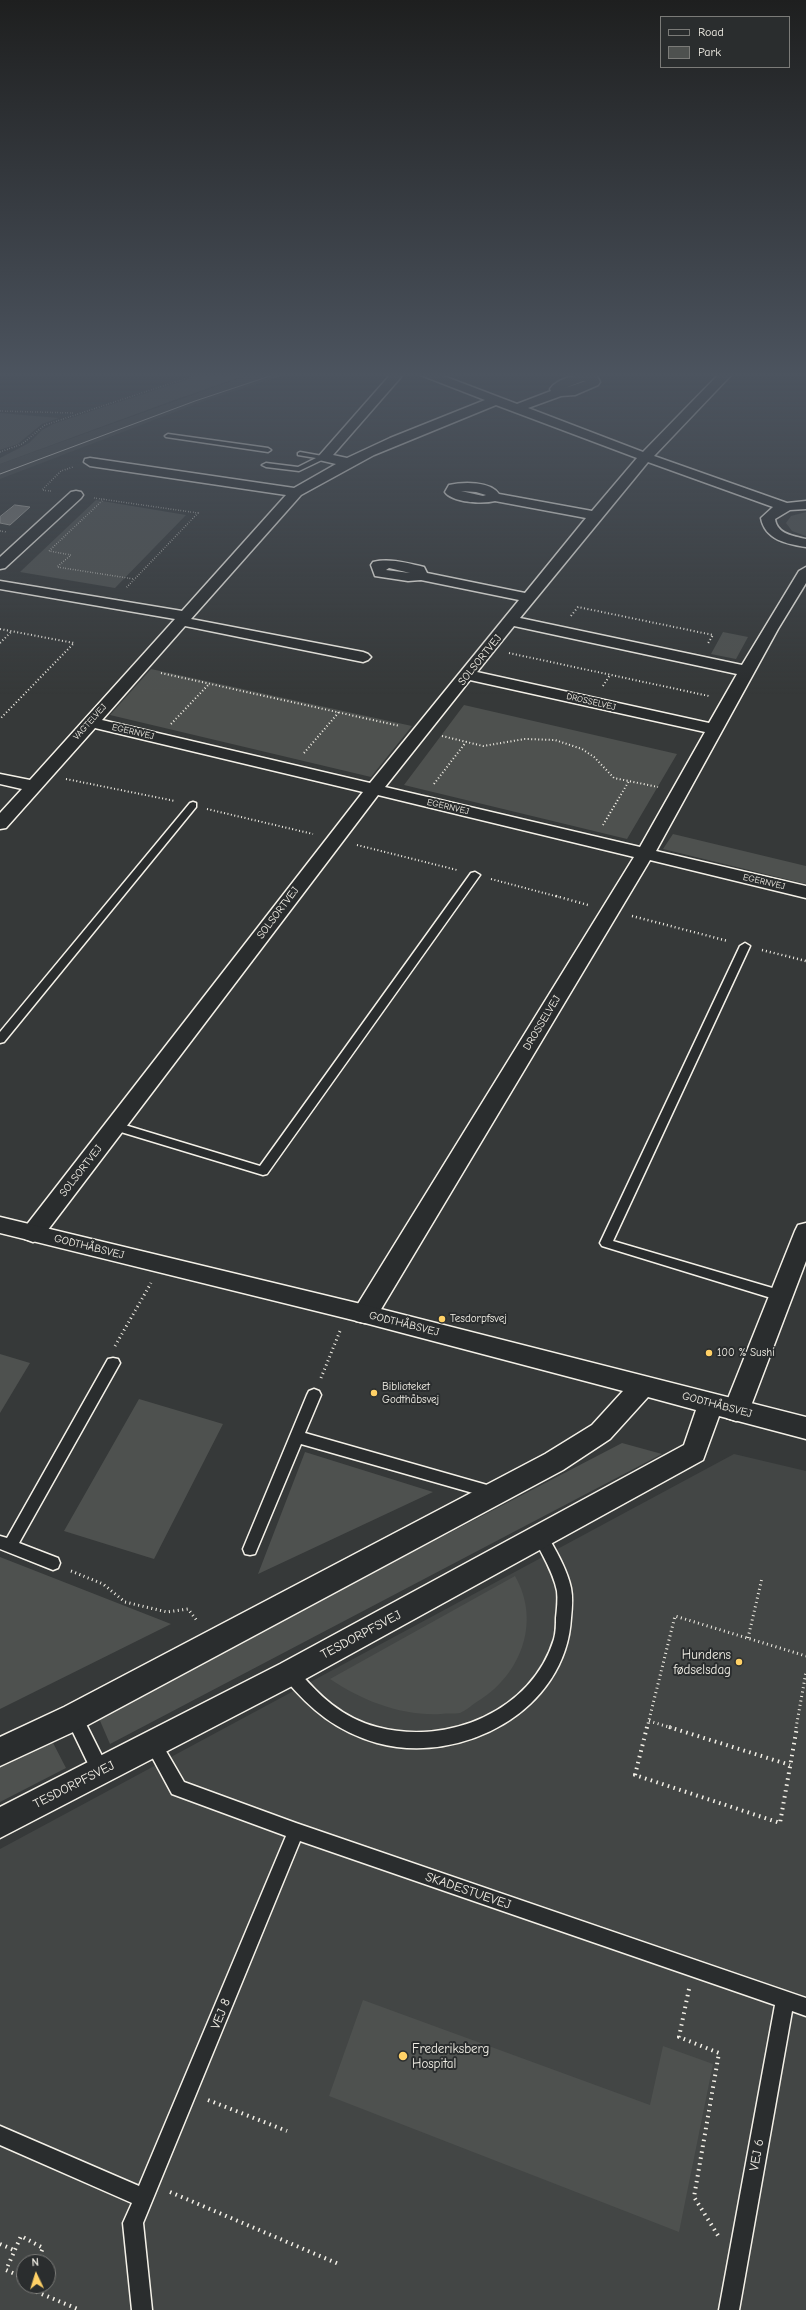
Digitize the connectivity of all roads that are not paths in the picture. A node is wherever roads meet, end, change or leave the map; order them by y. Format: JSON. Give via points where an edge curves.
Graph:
{"nodes":[{"id":1,"x":212,"y":480,"type":"edge"},
{"id":2,"x":317,"y":480,"type":"edge"},
{"id":3,"x":626,"y":480,"type":"edge"},
{"id":4,"x":709,"y":480,"type":"edge"},
{"id":5,"x":296,"y":492,"type":"junction"},
{"id":6,"x":76,"y":495,"type":"road end"},
{"id":7,"x":495,"y":497,"type":"dead end"},
{"id":8,"x":806,"y":505,"type":"edge"},
{"id":9,"x":785,"y":507,"type":"junction"},
{"id":10,"x":596,"y":516,"type":"junction"},
{"id":11,"x":806,"y":543,"type":"edge"},
{"id":12,"x":0,"y":565,"type":"edge"},
{"id":13,"x":806,"y":571,"type":"edge"},
{"id":14,"x":421,"y":576,"type":"dead end"},
{"id":15,"x":0,"y":586,"type":"edge"},
{"id":16,"x":530,"y":598,"type":"junction"},
{"id":17,"x":183,"y":618,"type":"junction"},
{"id":18,"x":511,"y":622,"type":"junction"},
{"id":19,"x":363,"y":658,"type":"dead end"},
{"id":20,"x":746,"y":671,"type":"junction"},
{"id":21,"x":468,"y":675,"type":"junction"},
{"id":22,"x":91,"y":722,"type":"junction"},
{"id":23,"x":713,"y":729,"type":"junction"},
{"id":24,"x":0,"y":779,"type":"edge"},
{"id":25,"x":39,"y":780,"type":"junction"},
{"id":26,"x":374,"y":789,"type":"junction"},
{"id":27,"x":193,"y":805,"type":"road end"},
{"id":28,"x":0,"y":824,"type":"edge"},
{"id":29,"x":645,"y":854,"type":"junction"},
{"id":30,"x":475,"y":875,"type":"road end"},
{"id":31,"x":806,"y":892,"type":"edge"},
{"id":32,"x":746,"y":946,"type":"road end"},
{"id":33,"x":0,"y":1039,"type":"edge"},
{"id":34,"x":115,"y":1126,"type":"junction"},
{"id":35,"x":0,"y":1225,"type":"edge"},
{"id":36,"x":806,"y":1232,"type":"edge"},
{"id":37,"x":33,"y":1233,"type":"junction"},
{"id":38,"x":781,"y":1296,"type":"junction"},
{"id":39,"x":357,"y":1312,"type":"junction"},
{"id":40,"x":113,"y":1363,"type":"dead end"},
{"id":41,"x":644,"y":1386,"type":"junction"},
{"id":42,"x":314,"y":1395,"type":"road end"},
{"id":43,"x":723,"y":1408,"type":"junction"},
{"id":44,"x":806,"y":1428,"type":"edge"},
{"id":45,"x":297,"y":1437,"type":"junction"},
{"id":46,"x":496,"y":1493,"type":"junction"},
{"id":47,"x":541,"y":1538,"type":"junction"},
{"id":48,"x":5,"y":1544,"type":"edge"},
{"id":49,"x":250,"y":1549,"type":"dead end"},
{"id":50,"x":54,"y":1563,"type":"road end"},
{"id":51,"x":290,"y":1673,"type":"junction"},
{"id":52,"x":74,"y":1717,"type":"junction"},
{"id":53,"x":153,"y":1744,"type":"junction"},
{"id":54,"x":0,"y":1752,"type":"edge"},
{"id":55,"x":101,"y":1772,"type":"junction"},
{"id":56,"x":0,"y":1823,"type":"edge"},
{"id":57,"x":296,"y":1831,"type":"junction"},
{"id":58,"x":785,"y":1999,"type":"junction"},
{"id":59,"x":806,"y":2007,"type":"edge"},
{"id":60,"x":0,"y":2135,"type":"edge"},
{"id":61,"x":144,"y":2198,"type":"junction"},
{"id":62,"x":142,"y":2310,"type":"edge"},
{"id":63,"x":729,"y":2310,"type":"edge"}],
"edges":[{"from":1,"to":5,"type":"street"},
{"from":2,"to":5,"type":"street","name":"VAGTELVEJ"},
{"from":3,"to":10,"type":"street","name":"SOLSORTVEJ"},
{"from":4,"to":9,"type":"street"},
{"from":5,"to":17,"type":"street","name":"VAGTELVEJ"},
{"from":6,"to":12,"type":"street"},
{"from":7,"to":10,"type":"street"},
{"from":8,"to":9,"type":"street"},
{"from":9,"to":11,"type":"street","via":[[768,518],[768,525],[785,538]]},
{"from":10,"to":16,"type":"street","name":"SOLSORTVEJ"},
{"from":13,"to":20,"type":"street","name":"DROSSELVEJ"},
{"from":14,"to":16,"type":"street"},
{"from":15,"to":17,"type":"street","via":[[112,603]]},
{"from":16,"to":18,"type":"street","name":"SOLSORTVEJ"},
{"from":17,"to":19,"type":"street"},
{"from":17,"to":22,"type":"street","name":"VAGTELVEJ"},
{"from":18,"to":20,"type":"street"},
{"from":18,"to":21,"type":"street","name":"SOLSORTVEJ"},
{"from":20,"to":23,"type":"street","name":"DROSSELVEJ"},
{"from":21,"to":23,"type":"street","name":"DROSSELVEJ"},
{"from":21,"to":26,"type":"street","name":"SOLSORTVEJ"},
{"from":22,"to":25,"type":"street","name":"VAGTELVEJ"},
{"from":22,"to":26,"type":"street","name":"EGERNVEJ"},
{"from":23,"to":29,"type":"street","name":"DROSSELVEJ"},
{"from":24,"to":25,"type":"street"},
{"from":25,"to":28,"type":"street","name":"VAGTELVEJ"},
{"from":26,"to":29,"type":"street","name":"EGERNVEJ"},
{"from":26,"to":34,"type":"street","name":"SOLSORTVEJ"},
{"from":27,"to":33,"type":"lane"},
{"from":29,"to":31,"type":"street","name":"EGERNVEJ"},
{"from":29,"to":39,"type":"street","name":"DROSSELVEJ"},
{"from":30,"to":34,"type":"lane","via":[[263,1171]]},
{"from":32,"to":38,"type":"lane","via":[[606,1244]]},
{"from":34,"to":37,"type":"street","name":"SOLSORTVEJ"},
{"from":35,"to":37,"type":"street","name":"GODTHÅBSVEJ"},
{"from":36,"to":38,"type":"street","name":"TESDORPFSVEJ"},
{"from":37,"to":39,"type":"street","name":"GODTHÅBSVEJ"},
{"from":38,"to":43,"type":"street","name":"TESDORPFSVEJ"},
{"from":39,"to":41,"type":"street","name":"GODTHÅBSVEJ"},
{"from":40,"to":48,"type":"lane"},
{"from":41,"to":43,"type":"street","name":"GODTHÅBSVEJ"},
{"from":41,"to":46,"type":"street","via":[[601,1432]]},
{"from":42,"to":45,"type":"lane"},
{"from":43,"to":44,"type":"street","name":"GODTHÅBSVEJ"},
{"from":43,"to":47,"type":"street","name":"TESDORPFSVEJ","via":[[694,1452]]},
{"from":45,"to":46,"type":"lane"},
{"from":45,"to":49,"type":"lane"},
{"from":46,"to":52,"type":"street"},
{"from":47,"to":51,"type":"street","name":"TESDORPFSVEJ"},
{"from":47,"to":51,"type":"lane","via":[[556,1565],[565,1595],[564,1627],[556,1658],[539,1686],[529,1696],[514,1710],[483,1728],[448,1739],[411,1741],[374,1735],[340,1721],[312,1700]]},
{"from":48,"to":50,"type":"lane"},
{"from":51,"to":53,"type":"street","name":"TESDORPFSVEJ"},
{"from":52,"to":54,"type":"street"},
{"from":52,"to":55,"type":"lane"},
{"from":53,"to":55,"type":"street","name":"TESDORPFSVEJ"},
{"from":53,"to":57,"type":"lane","name":"SKADESTUEVEJ","via":[[178,1788]]},
{"from":55,"to":56,"type":"street","name":"TESDORPFSVEJ"},
{"from":57,"to":58,"type":"lane","name":"SKADESTUEVEJ"},
{"from":57,"to":61,"type":"lane","name":"VEJ 8"},
{"from":58,"to":59,"type":"lane","name":"SKADESTUEVEJ"},
{"from":58,"to":63,"type":"lane","name":"VEJ 6"},
{"from":60,"to":61,"type":"lane"},
{"from":61,"to":62,"type":"lane","name":"VEJ 8","via":[[133,2223]]}]}
